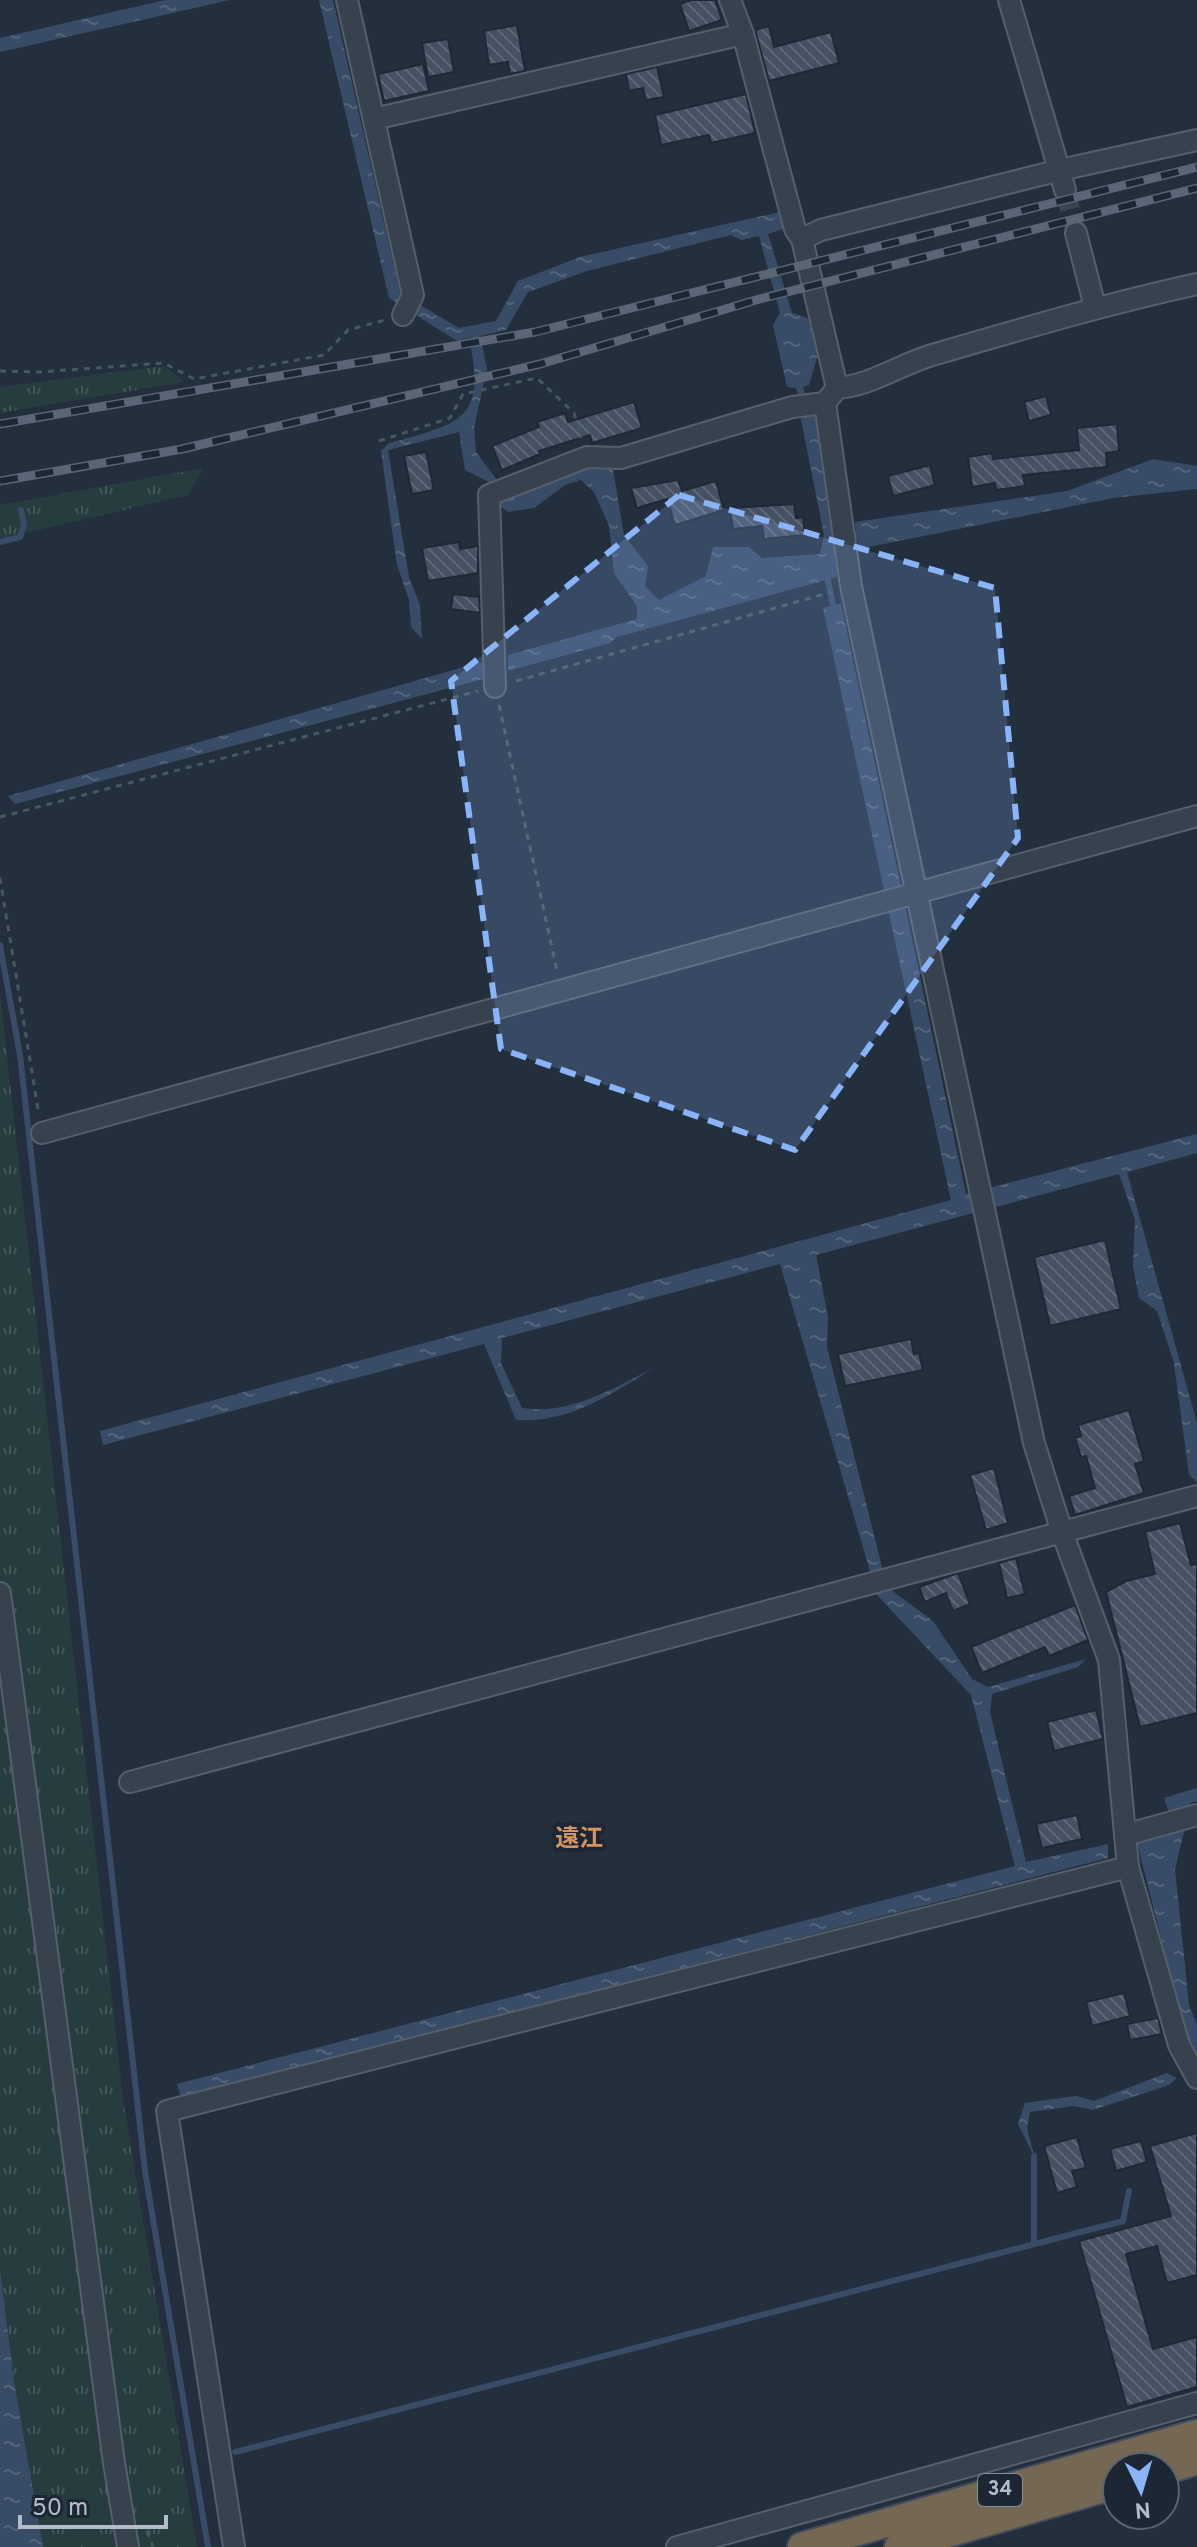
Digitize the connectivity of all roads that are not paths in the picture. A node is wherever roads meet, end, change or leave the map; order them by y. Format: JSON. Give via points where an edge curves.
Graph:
{"nodes":[{"id":1,"x":347,"y":0,"type":"edge"},
{"id":2,"x":730,"y":0,"type":"edge"},
{"id":3,"x":1009,"y":0,"type":"edge"},
{"id":4,"x":743,"y":34,"type":"junction"},
{"id":5,"x":374,"y":119,"type":"junction"},
{"id":6,"x":1197,"y":140,"type":"edge"},
{"id":7,"x":1060,"y":170,"type":"junction"},
{"id":8,"x":1065,"y":190,"type":"tunnel mouth"},
{"id":9,"x":1076,"y":233,"type":"tunnel mouth"},
{"id":10,"x":802,"y":239,"type":"junction"},
{"id":11,"x":1197,"y":284,"type":"edge"},
{"id":12,"x":1095,"y":307,"type":"junction"},
{"id":13,"x":403,"y":315,"type":"road end"},
{"id":14,"x":817,"y":401,"type":"junction"},
{"id":15,"x":494,"y":674,"type":"road end"},
{"id":16,"x":1197,"y":816,"type":"edge"},
{"id":17,"x":913,"y":896,"type":"junction"},
{"id":18,"x":42,"y":1133,"type":"road end"},
{"id":19,"x":1197,"y":1496,"type":"edge"},
{"id":20,"x":1062,"y":1532,"type":"junction"},
{"id":21,"x":0,"y":1593,"type":"edge"},
{"id":22,"x":130,"y":1782,"type":"dead end"},
{"id":23,"x":1196,"y":1815,"type":"edge"},
{"id":24,"x":1125,"y":1835,"type":"junction"},
{"id":25,"x":1128,"y":1867,"type":"junction"},
{"id":26,"x":1197,"y":2078,"type":"edge"},
{"id":27,"x":1197,"y":2403,"type":"edge"},
{"id":28,"x":1197,"y":2434,"type":"edge"},
{"id":29,"x":1101,"y":2489,"type":"edge"},
{"id":30,"x":128,"y":2547,"type":"edge"},
{"id":31,"x":234,"y":2547,"type":"edge"},
{"id":32,"x":677,"y":2547,"type":"edge"},
{"id":33,"x":802,"y":2547,"type":"edge"},
{"id":34,"x":899,"y":2547,"type":"edge"}],
"edges":[{"from":1,"to":5,"type":"street"},
{"from":2,"to":4,"type":"street"},
{"from":3,"to":7,"type":"street"},
{"from":4,"to":5,"type":"street"},
{"from":4,"to":10,"type":"street"},
{"from":5,"to":13,"type":"street","via":[[413,295]]},
{"from":6,"to":7,"type":"street"},
{"from":7,"to":8,"type":"street"},
{"from":7,"to":10,"type":"street"},
{"from":9,"to":12,"type":"street"},
{"from":10,"to":14,"type":"street"},
{"from":11,"to":12,"type":"street"},
{"from":12,"to":14,"type":"street","via":[[895,366]]},
{"from":14,"to":15,"type":"street","via":[[621,458],[587,457],[489,495]]},
{"from":14,"to":17,"type":"street"},
{"from":16,"to":17,"type":"street"},
{"from":17,"to":18,"type":"street"},
{"from":17,"to":20,"type":"street","via":[[1034,1443]]},
{"from":19,"to":20,"type":"street"},
{"from":20,"to":22,"type":"street"},
{"from":20,"to":24,"type":"street","via":[[1109,1660]]},
{"from":21,"to":30,"type":"street"},
{"from":23,"to":24,"type":"street"},
{"from":24,"to":25,"type":"street"},
{"from":25,"to":26,"type":"street","via":[[1179,2045]]},
{"from":25,"to":31,"type":"street","via":[[167,2111]]},
{"from":27,"to":32,"type":"street"},
{"from":28,"to":33,"type":"highway","number":"34"},
{"from":29,"to":34,"type":"highway","number":"34"}]}
